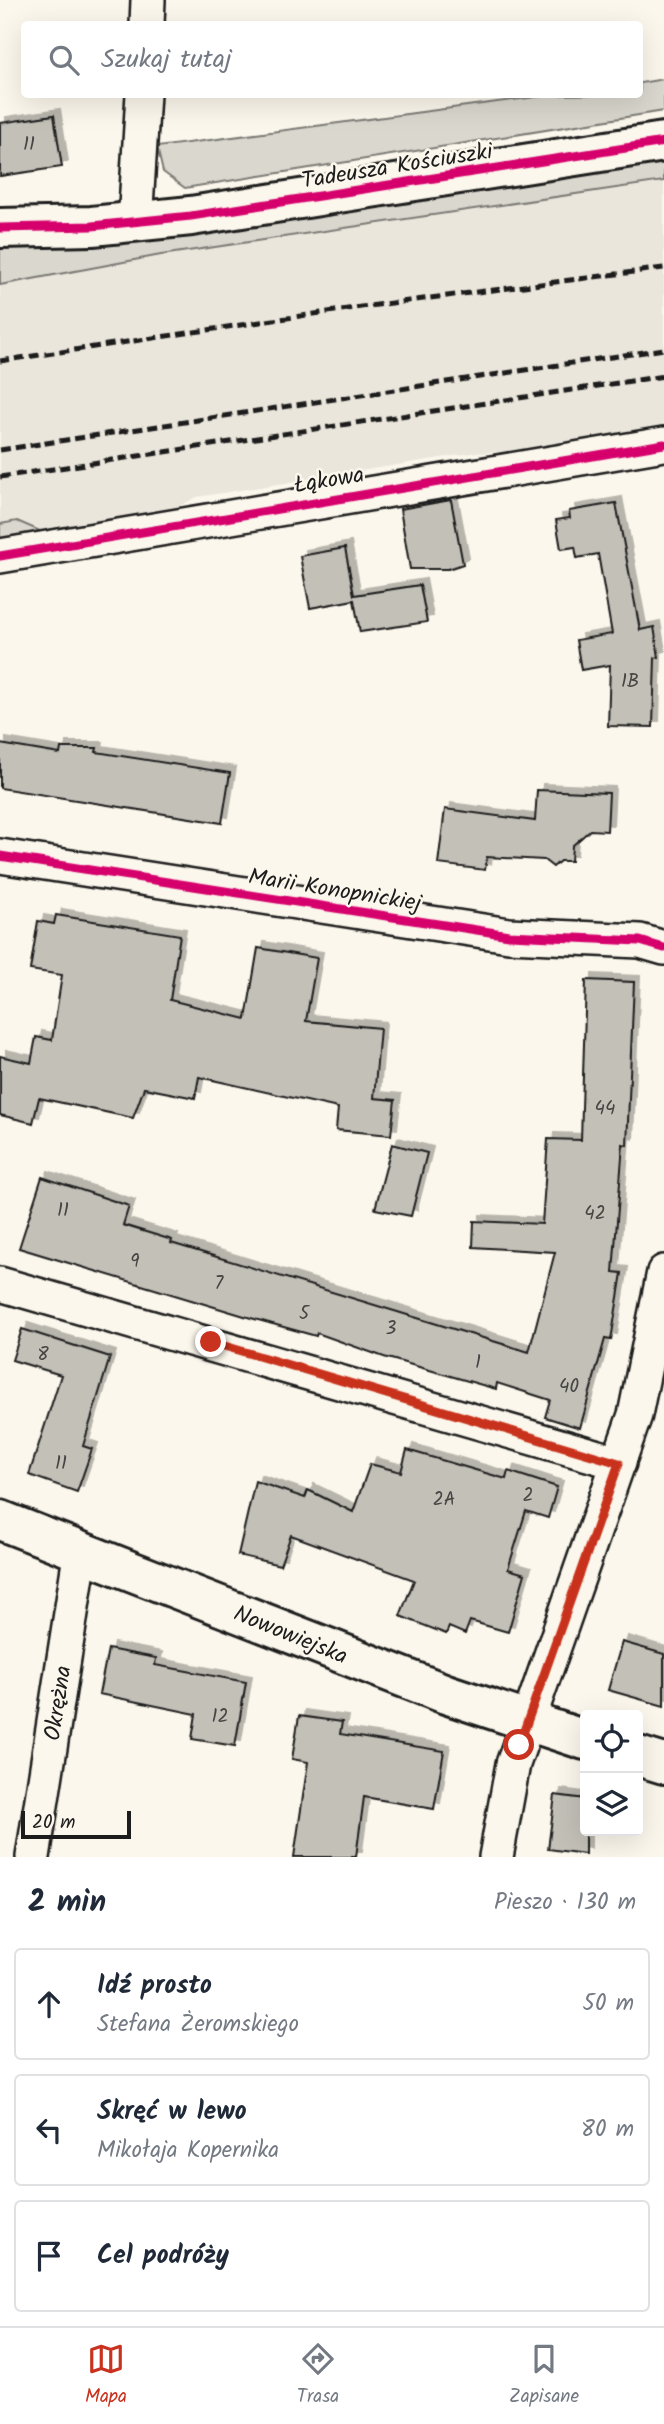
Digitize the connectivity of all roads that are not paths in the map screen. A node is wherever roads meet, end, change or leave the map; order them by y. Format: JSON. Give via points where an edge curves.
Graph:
{"nodes":[{"id":1,"x":148,"y":0,"type":"edge"},
{"id":2,"x":147,"y":21,"type":"edge"},
{"id":3,"x":143,"y":98,"type":"edge"},
{"id":4,"x":664,"y":142,"type":"edge"},
{"id":5,"x":135,"y":223,"type":"junction"},
{"id":6,"x":0,"y":228,"type":"edge"},
{"id":7,"x":664,"y":444,"type":"edge"},
{"id":8,"x":0,"y":556,"type":"edge"},
{"id":9,"x":0,"y":856,"type":"edge"},
{"id":10,"x":664,"y":948,"type":"edge"},
{"id":11,"x":664,"y":1272,"type":"edge"},
{"id":12,"x":0,"y":1284,"type":"edge"},
{"id":13,"x":619,"y":1463,"type":"junction"},
{"id":14,"x":0,"y":1520,"type":"edge"},
{"id":15,"x":81,"y":1549,"type":"junction"},
{"id":16,"x":527,"y":1722,"type":"junction"},
{"id":17,"x":580,"y":1738,"type":"edge"},
{"id":18,"x":643,"y":1758,"type":"edge"},
{"id":19,"x":664,"y":1764,"type":"edge"},
{"id":20,"x":33,"y":1857,"type":"edge"},
{"id":21,"x":496,"y":1857,"type":"edge"}],
"edges":[{"from":1,"to":2,"type":"street"},
{"from":3,"to":5,"type":"street"},
{"from":4,"to":5,"type":"street","name":"Tadeusza Kościuszki"},
{"from":5,"to":6,"type":"street","name":"Tadeusza Kościuszki"},
{"from":7,"to":8,"type":"street","name":"Łąkowa"},
{"from":9,"to":10,"type":"street","name":"Marii Konopnickiej","via":[[509,935],[640,941]]},
{"from":11,"to":13,"type":"street","via":[[646,1372]]},
{"from":12,"to":13,"type":"street"},
{"from":13,"to":16,"type":"street"},
{"from":14,"to":15,"type":"street","name":"Nowowiejska"},
{"from":15,"to":16,"type":"street","name":"Nowowiejska"},
{"from":15,"to":20,"type":"street","name":"Okrężna"},
{"from":16,"to":17,"type":"street","name":"Nowowiejska"},
{"from":16,"to":21,"type":"street","via":[[513,1764]]},
{"from":18,"to":19,"type":"street"}]}
